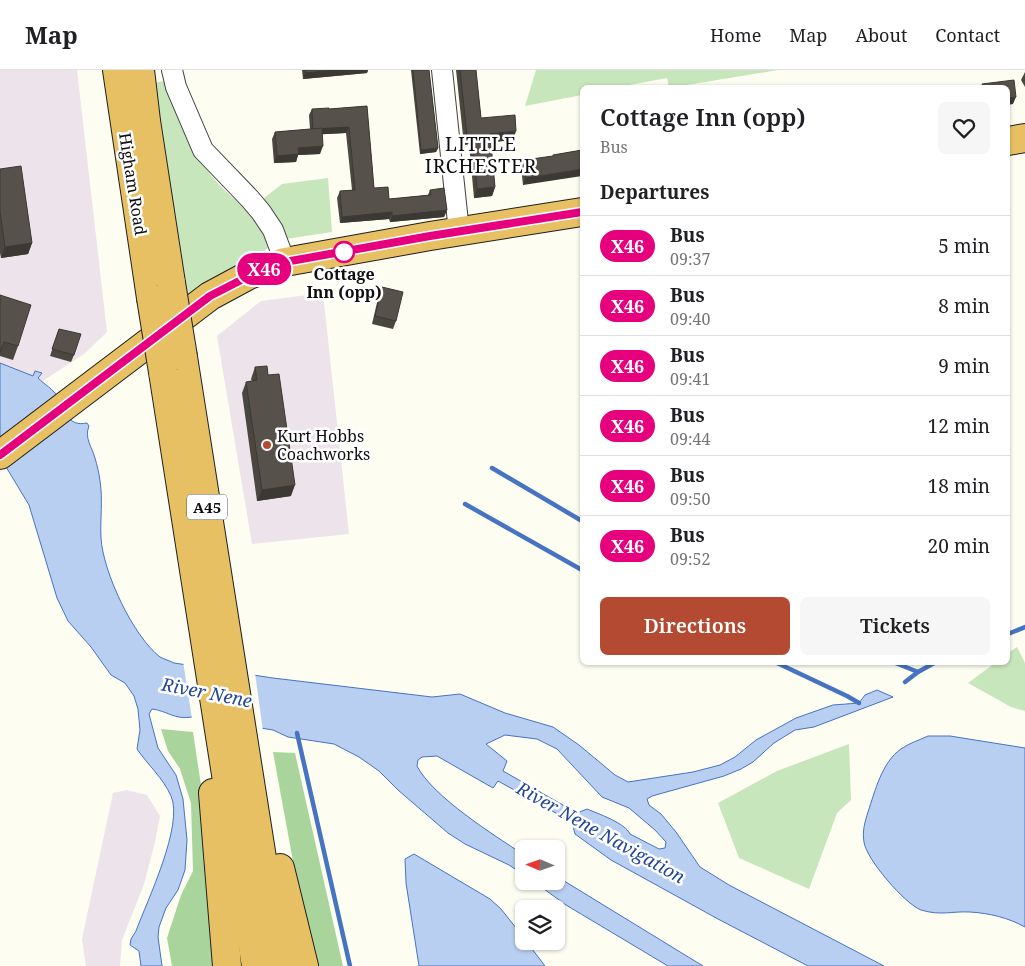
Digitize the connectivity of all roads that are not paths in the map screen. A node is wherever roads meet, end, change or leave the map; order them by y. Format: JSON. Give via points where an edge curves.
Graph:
{"nodes":[{"id":1,"x":117,"y":70,"type":"edge"},
{"id":2,"x":140,"y":70,"type":"edge"},
{"id":3,"x":172,"y":70,"type":"edge"},
{"id":4,"x":442,"y":70,"type":"edge"},
{"id":5,"x":1025,"y":138,"type":"edge"},
{"id":6,"x":1010,"y":141,"type":"edge"},
{"id":7,"x":580,"y":212,"type":"edge"},
{"id":8,"x":459,"y":232,"type":"junction"},
{"id":9,"x":285,"y":262,"type":"junction"},
{"id":10,"x":161,"y":291,"type":"junction"},
{"id":11,"x":173,"y":364,"type":"junction"},
{"id":12,"x":0,"y":455,"type":"edge"},
{"id":13,"x":218,"y":661,"type":"junction"},
{"id":14,"x":230,"y":737,"type":"junction"},
{"id":15,"x":227,"y":966,"type":"edge"},
{"id":16,"x":256,"y":966,"type":"edge"},
{"id":17,"x":279,"y":966,"type":"edge"},
{"id":18,"x":304,"y":966,"type":"edge"}],
"edges":[{"from":1,"to":10,"type":"highway","name":"Higham Road","number":"A45"},
{"from":2,"to":10,"type":"highway","name":"Higham Road","number":"A45"},
{"from":3,"to":9,"type":"street","via":[[203,150],[261,212],[273,230]]},
{"from":4,"to":8,"type":"street"},
{"from":5,"to":6,"type":"highway"},
{"from":7,"to":8,"type":"highway"},
{"from":8,"to":9,"type":"highway"},
{"from":9,"to":12,"type":"highway","via":[[210,296]]},
{"from":10,"to":11,"type":"highway","number":"A45","bridge":true},
{"from":11,"to":13,"type":"highway","number":"A45"},
{"from":11,"to":13,"type":"highway","number":"A45","via":[[186,517]]},
{"from":13,"to":14,"type":"highway"},
{"from":13,"to":14,"type":"highway","number":"A45"},
{"from":14,"to":15,"type":"highway"},
{"from":14,"to":16,"type":"highway","number":"A45"},
{"from":14,"to":17,"type":"highway","number":"A45"},
{"from":14,"to":18,"type":"highway","number":"A45"}]}
